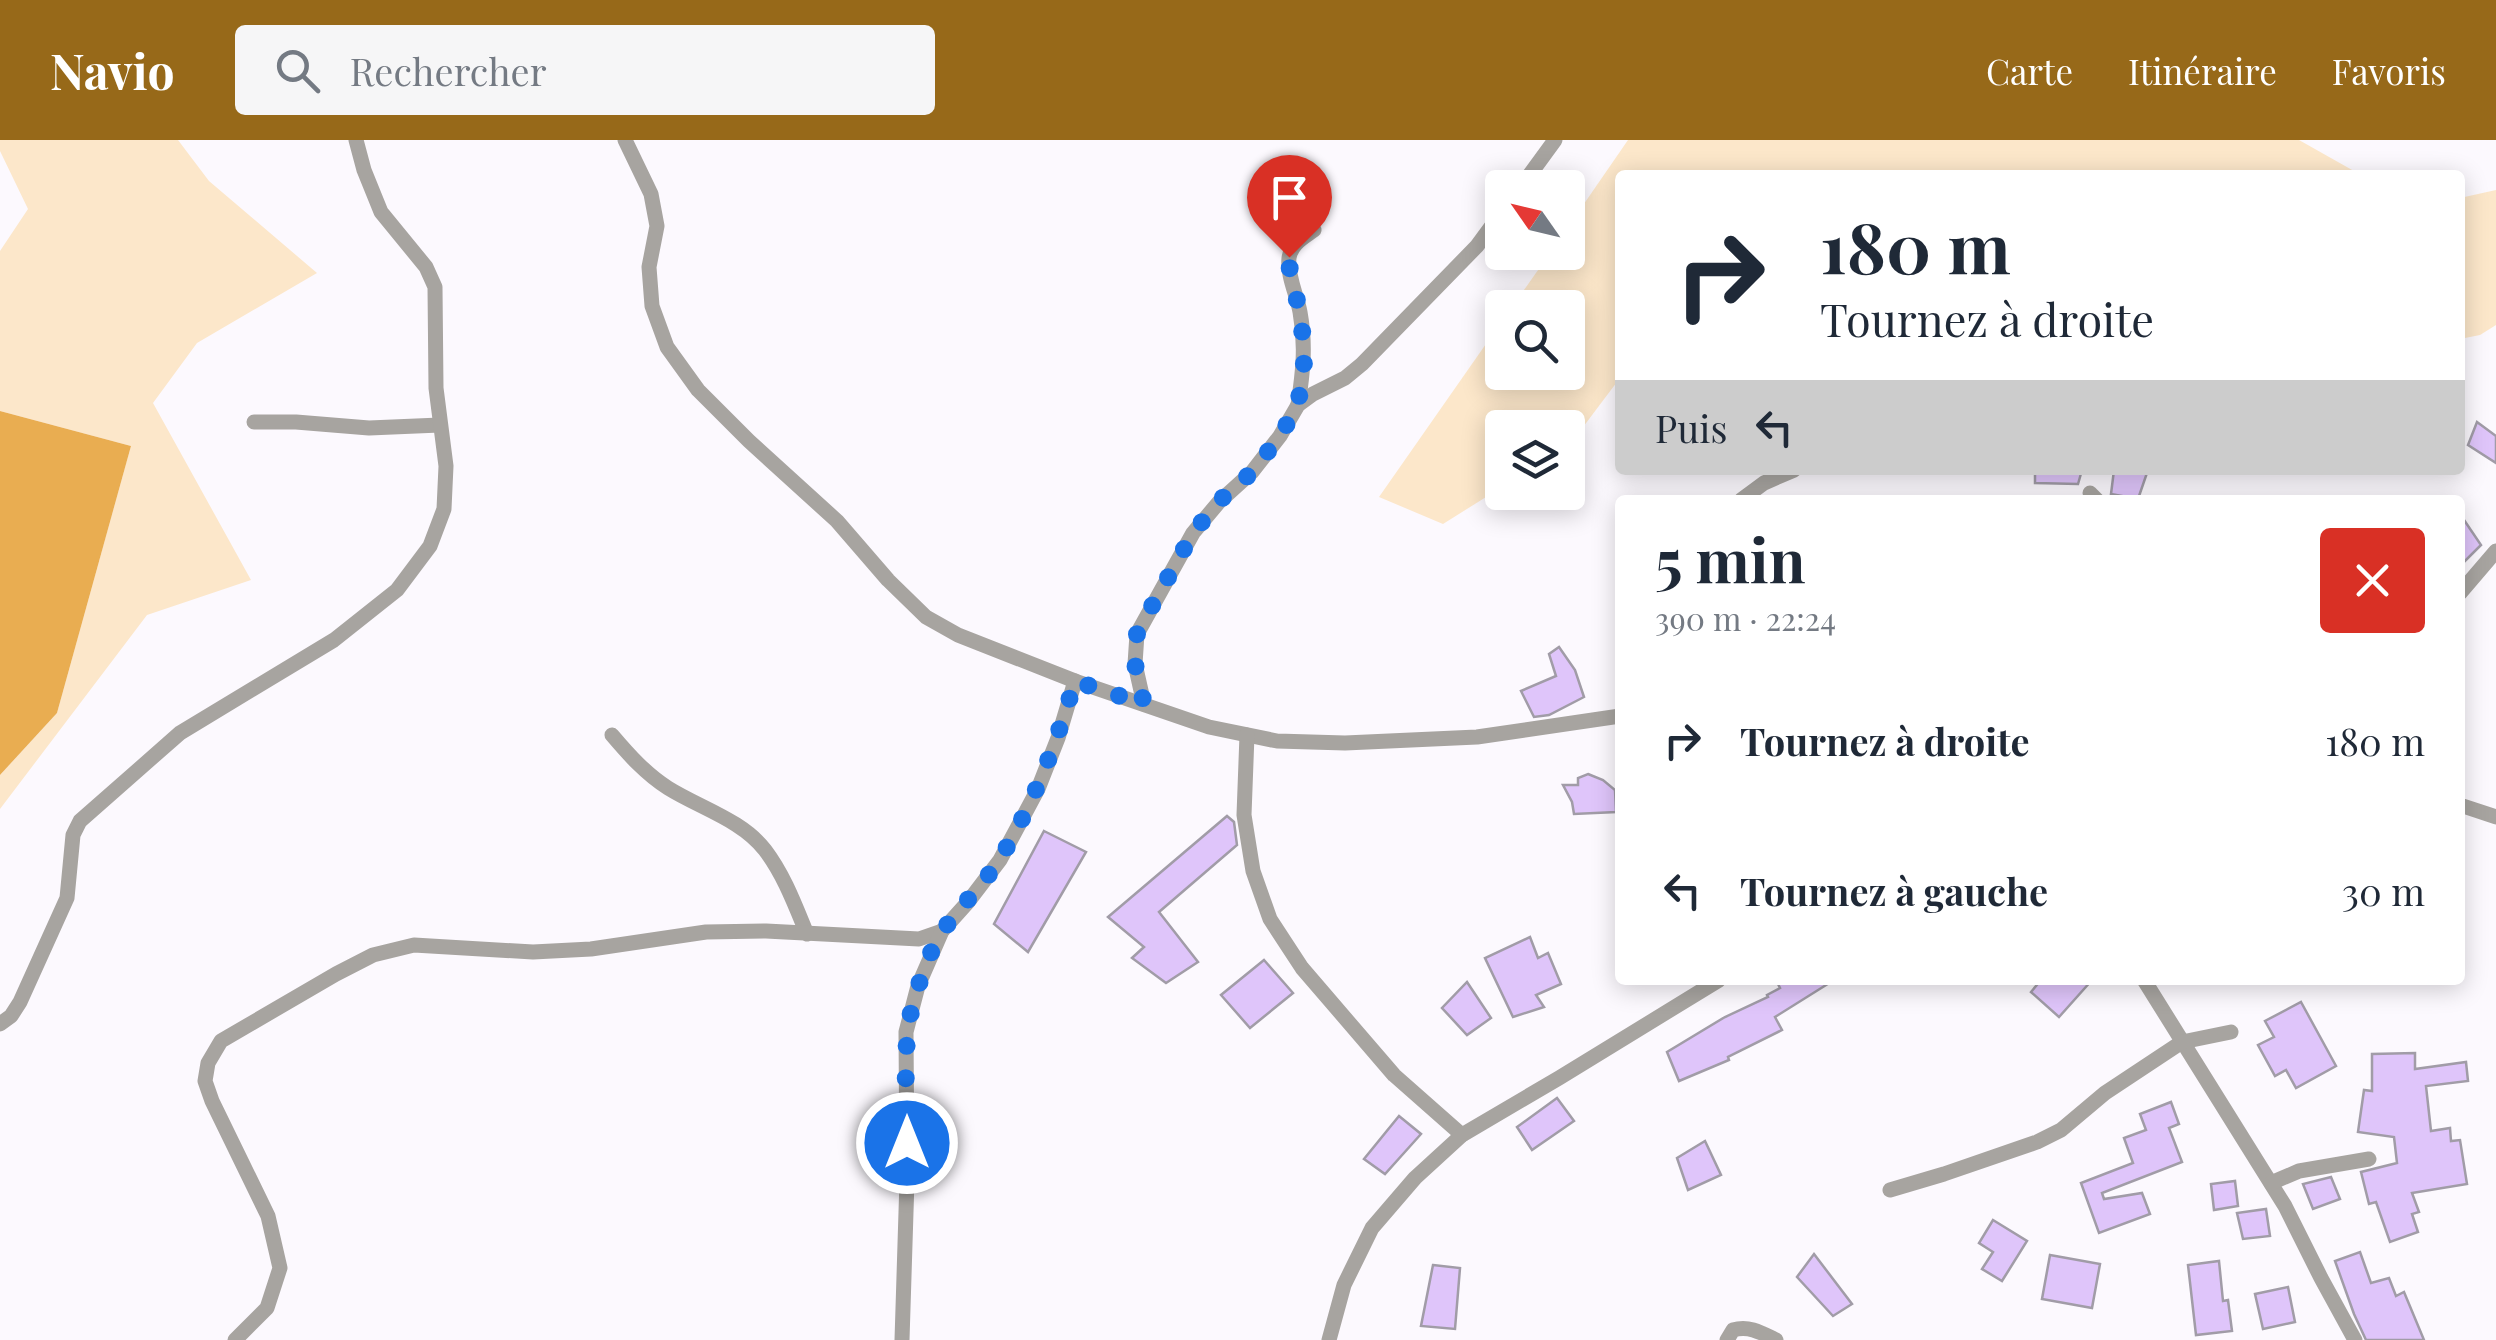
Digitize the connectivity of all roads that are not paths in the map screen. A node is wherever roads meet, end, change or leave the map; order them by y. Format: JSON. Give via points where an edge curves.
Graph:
{"nodes":[{"id":1,"x":356,"y":140,"type":"edge"},
{"id":2,"x":625,"y":140,"type":"edge"},
{"id":3,"x":1554,"y":140,"type":"edge"},
{"id":4,"x":1533,"y":170,"type":"edge"},
{"id":5,"x":1314,"y":230,"type":"dead end"},
{"id":6,"x":1485,"y":235,"type":"edge"},
{"id":7,"x":1298,"y":405,"type":"junction"},
{"id":8,"x":254,"y":422,"type":"dead end"},
{"id":9,"x":440,"y":425,"type":"junction"},
{"id":10,"x":1782,"y":475,"type":"edge"},
{"id":11,"x":1748,"y":495,"type":"edge"},
{"id":12,"x":2496,"y":551,"type":"edge"},
{"id":13,"x":2465,"y":587,"type":"edge"},
{"id":14,"x":1075,"y":681,"type":"junction"},
{"id":15,"x":1144,"y":704,"type":"junction"},
{"id":16,"x":1615,"y":717,"type":"edge"},
{"id":17,"x":612,"y":736,"type":"dead end"},
{"id":18,"x":1246,"y":736,"type":"junction"},
{"id":19,"x":2465,"y":807,"type":"edge"},
{"id":20,"x":2496,"y":817,"type":"edge"},
{"id":21,"x":942,"y":931,"type":"junction"},
{"id":22,"x":807,"y":934,"type":"junction"},
{"id":23,"x":1712,"y":985,"type":"edge"},
{"id":24,"x":2149,"y":985,"type":"edge"},
{"id":25,"x":0,"y":1024,"type":"edge"},
{"id":26,"x":2231,"y":1032,"type":"dead end"},
{"id":27,"x":2182,"y":1042,"type":"junction"},
{"id":28,"x":1462,"y":1135,"type":"junction"},
{"id":29,"x":2369,"y":1159,"type":"dead end"},
{"id":30,"x":2271,"y":1183,"type":"junction"},
{"id":31,"x":1890,"y":1190,"type":"dead end"},
{"id":32,"x":235,"y":1340,"type":"edge"},
{"id":33,"x":902,"y":1340,"type":"edge"},
{"id":34,"x":1329,"y":1340,"type":"edge"},
{"id":35,"x":1727,"y":1340,"type":"edge"},
{"id":36,"x":1776,"y":1340,"type":"edge"},
{"id":37,"x":2355,"y":1340,"type":"edge"}],
"edges":[{"from":1,"to":9,"type":"street","via":[[381,212],[435,286]]},
{"from":2,"to":14,"type":"street","via":[[651,194],[657,226],[652,306],[667,346],[698,390],[926,616]]},
{"from":3,"to":4,"type":"street"},
{"from":5,"to":7,"type":"street","via":[[1295,243],[1289,257],[1305,356]]},
{"from":6,"to":7,"type":"street","via":[[1362,364]]},
{"from":7,"to":15,"type":"street","via":[[1252,472],[1193,533],[1144,620],[1135,664]]},
{"from":8,"to":9,"type":"street"},
{"from":9,"to":25,"type":"street","via":[[444,509],[430,546],[397,590],[334,640],[180,733],[80,821],[72,835],[67,898],[20,1002]]},
{"from":10,"to":11,"type":"street"},
{"from":12,"to":13,"type":"street"},
{"from":14,"to":15,"type":"street"},
{"from":14,"to":21,"type":"street","via":[[1058,738],[1000,860]]},
{"from":15,"to":18,"type":"street"},
{"from":16,"to":18,"type":"street","via":[[1478,738],[1345,743]]},
{"from":17,"to":22,"type":"street","via":[[665,786],[739,826],[764,848]]},
{"from":18,"to":28,"type":"street","via":[[1244,815],[1270,919],[1302,968],[1394,1075]]},
{"from":19,"to":20,"type":"street"},
{"from":21,"to":22,"type":"street","via":[[919,939]]},
{"from":21,"to":33,"type":"street","via":[[906,1032]]},
{"from":22,"to":32,"type":"street","via":[[706,932],[533,952],[414,945],[336,974],[221,1041],[205,1080],[268,1216],[280,1268],[267,1308]]},
{"from":23,"to":28,"type":"street"},
{"from":24,"to":27,"type":"street"},
{"from":26,"to":27,"type":"street"},
{"from":27,"to":30,"type":"street"},
{"from":27,"to":31,"type":"street","via":[[2061,1130]]},
{"from":28,"to":34,"type":"street","via":[[1372,1228],[1344,1285]]},
{"from":29,"to":30,"type":"street"},
{"from":30,"to":37,"type":"street"},
{"from":35,"to":36,"type":"street","via":[[1741,1327]]}]}
